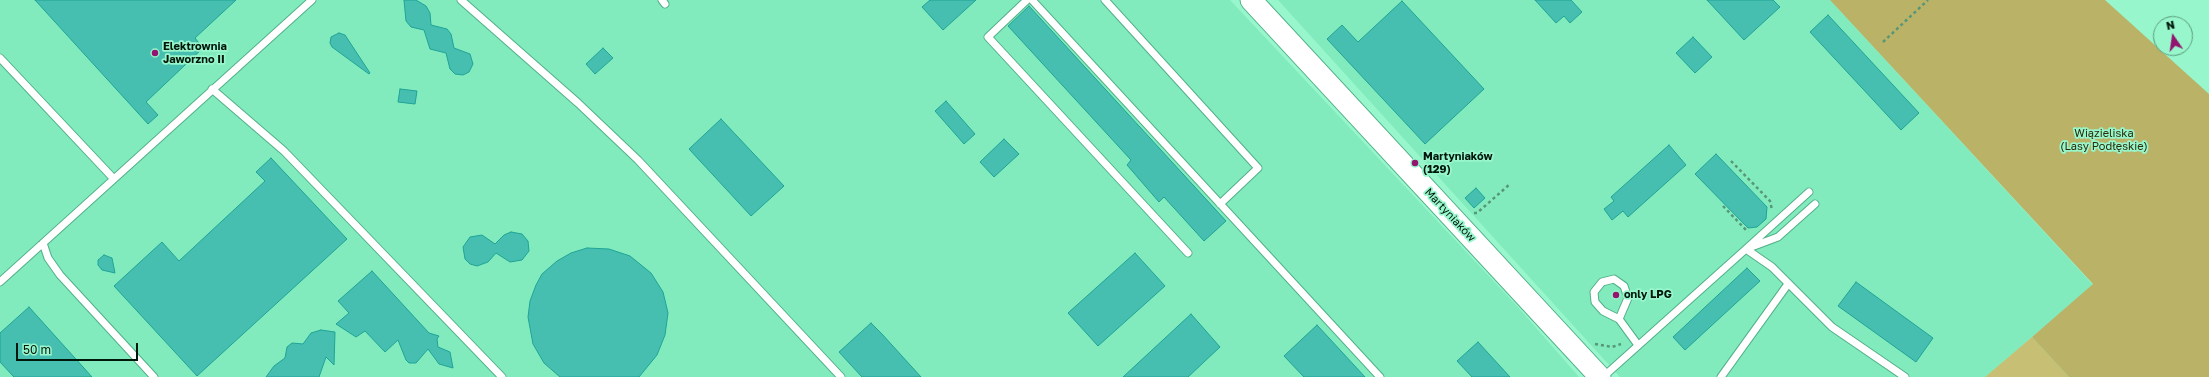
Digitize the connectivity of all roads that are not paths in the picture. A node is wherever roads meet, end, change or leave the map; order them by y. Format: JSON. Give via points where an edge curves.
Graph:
{"nodes":[{"id":1,"x":312,"y":0,"type":"edge"},
{"id":2,"x":461,"y":0,"type":"edge"},
{"id":3,"x":1027,"y":0,"type":"edge"},
{"id":4,"x":1032,"y":0,"type":"edge"},
{"id":5,"x":1105,"y":0,"type":"edge"},
{"id":6,"x":1251,"y":0,"type":"edge"},
{"id":7,"x":0,"y":58,"type":"edge"},
{"id":8,"x":212,"y":89,"type":"junction"},
{"id":9,"x":113,"y":178,"type":"junction"},
{"id":10,"x":1809,"y":192,"type":"dead end"},
{"id":11,"x":1220,"y":204,"type":"junction"},
{"id":12,"x":1815,"y":204,"type":"dead end"},
{"id":13,"x":43,"y":243,"type":"junction"},
{"id":14,"x":1746,"y":249,"type":"junction"},
{"id":15,"x":1188,"y":253,"type":"dead end"},
{"id":16,"x":0,"y":282,"type":"edge"},
{"id":17,"x":1788,"y":284,"type":"junction"},
{"id":18,"x":1619,"y":319,"type":"junction"},
{"id":19,"x":1638,"y":345,"type":"junction"},
{"id":20,"x":154,"y":377,"type":"edge"},
{"id":21,"x":502,"y":377,"type":"edge"},
{"id":22,"x":841,"y":377,"type":"edge"},
{"id":23,"x":1380,"y":377,"type":"edge"},
{"id":24,"x":1600,"y":377,"type":"edge"},
{"id":25,"x":1603,"y":377,"type":"edge"},
{"id":26,"x":1721,"y":377,"type":"edge"},
{"id":27,"x":1905,"y":377,"type":"edge"}],
"edges":[{"from":1,"to":8,"type":"lane"},
{"from":2,"to":22,"type":"lane","via":[[578,103],[638,160]]},
{"from":3,"to":15,"type":"lane","via":[[988,36]]},
{"from":4,"to":11,"type":"lane"},
{"from":5,"to":11,"type":"lane","via":[[1258,168]]},
{"from":6,"to":24,"type":"main road","name":"Martyniaków"},
{"from":7,"to":9,"type":"lane"},
{"from":8,"to":9,"type":"lane"},
{"from":8,"to":21,"type":"lane","via":[[284,151]]},
{"from":9,"to":13,"type":"lane"},
{"from":10,"to":14,"type":"lane"},
{"from":11,"to":23,"type":"lane"},
{"from":12,"to":14,"type":"lane","via":[[1778,237]]},
{"from":13,"to":16,"type":"lane"},
{"from":13,"to":20,"type":"lane","via":[[48,258],[60,275]]},
{"from":14,"to":17,"type":"lane","via":[[1772,267]]},
{"from":14,"to":19,"type":"lane"},
{"from":17,"to":26,"type":"lane"},
{"from":17,"to":27,"type":"lane","via":[[1832,327]]},
{"from":18,"to":18,"type":"lane","via":[[1603,311],[1596,302],[1594,292],[1602,282],[1614,279],[1624,286],[1628,298]]},
{"from":18,"to":19,"type":"lane"},
{"from":19,"to":25,"type":"lane"}]}
